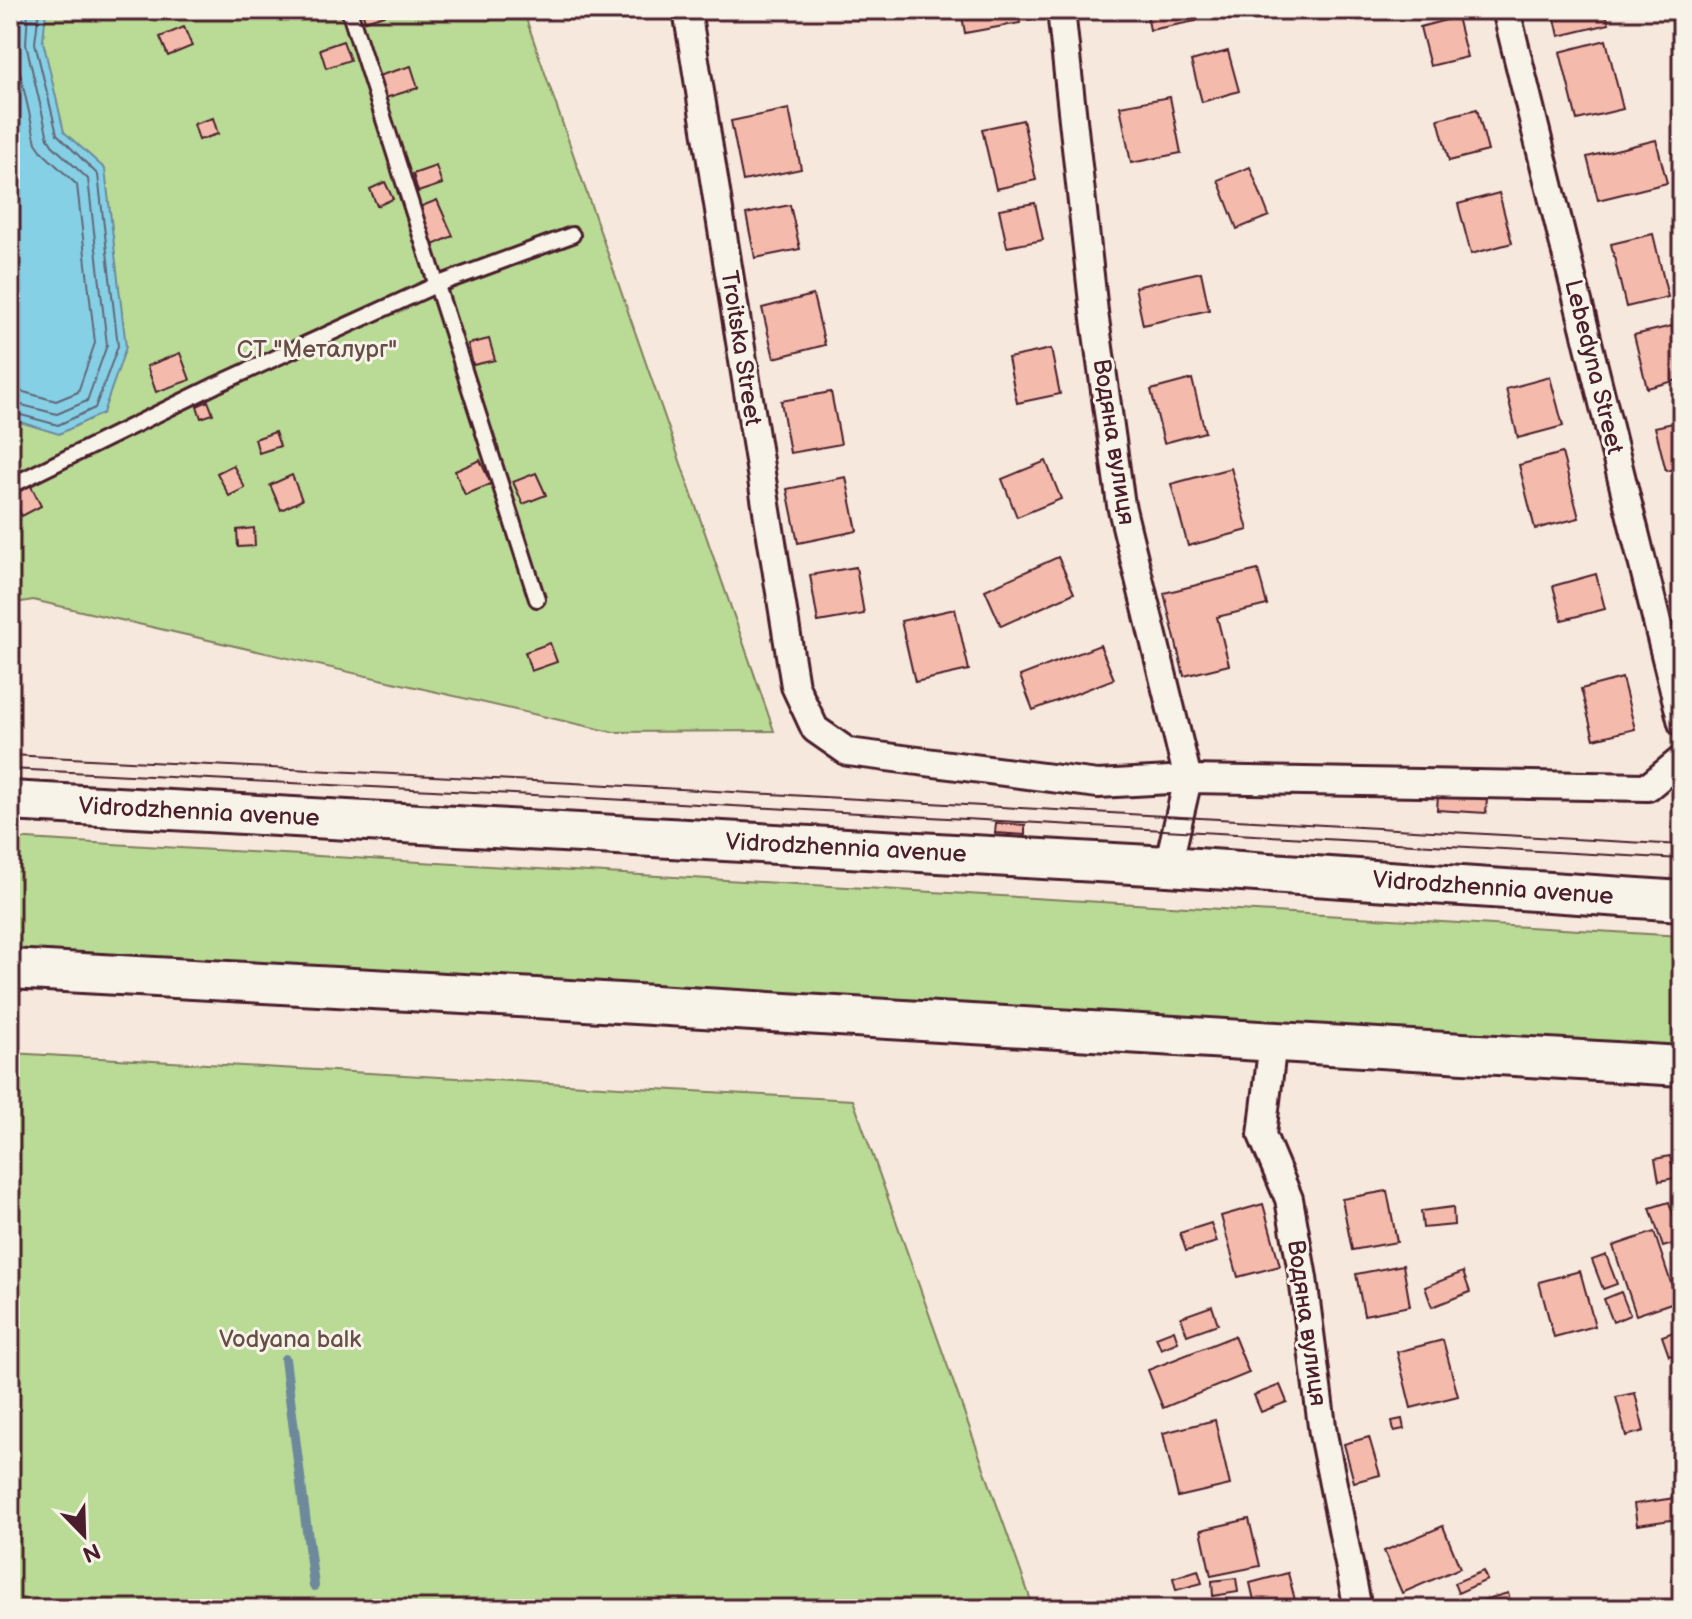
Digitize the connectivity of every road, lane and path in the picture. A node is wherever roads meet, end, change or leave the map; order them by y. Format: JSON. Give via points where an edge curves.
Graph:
{"nodes":[{"id":1,"x":349,"y":10,"type":"edge"},
{"id":2,"x":687,"y":10,"type":"edge"},
{"id":3,"x":1061,"y":10,"type":"edge"},
{"id":4,"x":1506,"y":10,"type":"edge"},
{"id":5,"x":572,"y":235,"type":"dead end"},
{"id":6,"x":436,"y":285,"type":"junction"},
{"id":7,"x":10,"y":486,"type":"edge"},
{"id":8,"x":537,"y":599,"type":"dead end"},
{"id":9,"x":1682,"y":723,"type":"edge"},
{"id":10,"x":1682,"y":759,"type":"edge"},
{"id":11,"x":1188,"y":779,"type":"junction"},
{"id":12,"x":10,"y":801,"type":"edge"},
{"id":13,"x":1168,"y":866,"type":"junction"},
{"id":14,"x":1682,"y":901,"type":"edge"},
{"id":15,"x":10,"y":969,"type":"edge"},
{"id":16,"x":1273,"y":1041,"type":"junction"},
{"id":17,"x":1682,"y":1066,"type":"edge"},
{"id":18,"x":1358,"y":1609,"type":"edge"}],
"edges":[{"from":1,"to":6,"type":"lane"},
{"from":2,"to":11,"type":"street","name":"Troitska Street","via":[[795,686],[815,729],[848,752],[1098,784]]},
{"from":3,"to":11,"type":"street","name":"Водяна вулиця","via":[[1121,505]]},
{"from":4,"to":9,"type":"street","name":"Lebedyna Street"},
{"from":5,"to":6,"type":"lane"},
{"from":6,"to":7,"type":"lane"},
{"from":6,"to":8,"type":"lane"},
{"from":10,"to":11,"type":"street","name":"Troitska Street","via":[[1648,787]]},
{"from":11,"to":13,"type":"street","name":"Водяна вулиця"},
{"from":12,"to":13,"type":"main road","name":"Vidrodzhennia avenue"},
{"from":13,"to":14,"type":"main road","name":"Vidrodzhennia avenue"},
{"from":15,"to":16,"type":"main road"},
{"from":16,"to":17,"type":"main road"},
{"from":16,"to":18,"type":"street","name":"Водяна вулиця","via":[[1262,1135],[1289,1199],[1323,1434]]}]}
